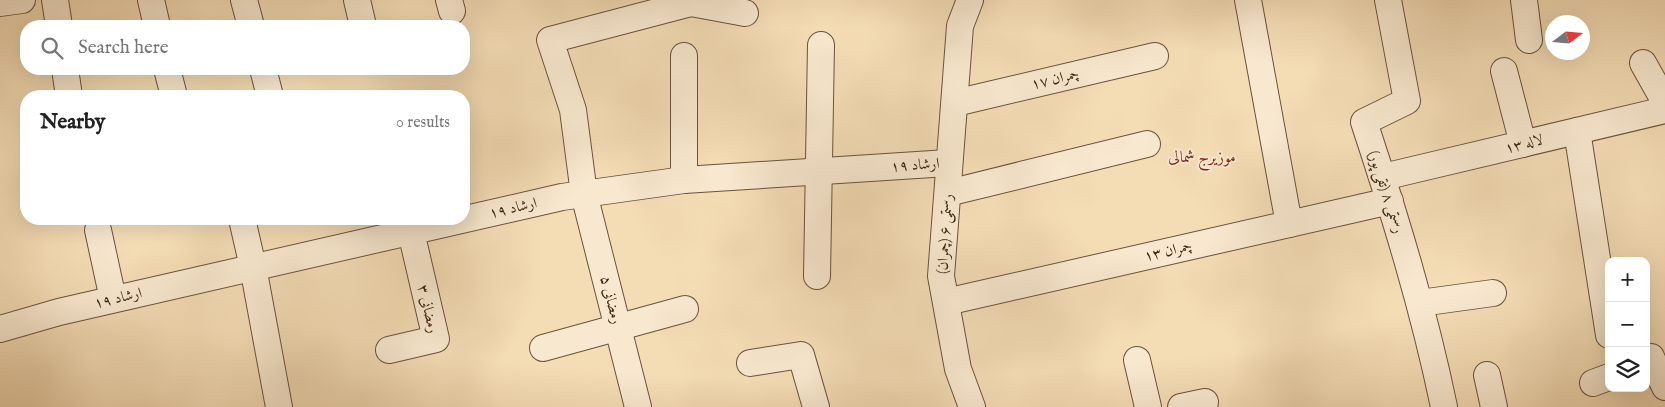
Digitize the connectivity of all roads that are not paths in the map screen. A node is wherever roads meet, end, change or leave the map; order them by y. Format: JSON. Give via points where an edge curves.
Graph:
{"nodes":[{"id":1,"x":22,"y":0,"type":"edge"},
{"id":2,"x":55,"y":0,"type":"edge"},
{"id":3,"x":151,"y":0,"type":"edge"},
{"id":4,"x":244,"y":0,"type":"edge"},
{"id":5,"x":357,"y":0,"type":"edge"},
{"id":6,"x":970,"y":0,"type":"edge"},
{"id":7,"x":1248,"y":0,"type":"edge"},
{"id":8,"x":1388,"y":0,"type":"edge"},
{"id":9,"x":1524,"y":0,"type":"edge"},
{"id":10,"x":0,"y":3,"type":"edge"},
{"id":11,"x":745,"y":13,"type":"dead end"},
{"id":12,"x":58,"y":20,"type":"edge"},
{"id":13,"x":156,"y":20,"type":"edge"},
{"id":14,"x":249,"y":20,"type":"edge"},
{"id":15,"x":362,"y":20,"type":"edge"},
{"id":16,"x":1529,"y":40,"type":"dead end"},
{"id":17,"x":821,"y":45,"type":"dead end"},
{"id":18,"x":684,"y":56,"type":"dead end"},
{"id":19,"x":1156,"y":56,"type":"dead end"},
{"id":20,"x":1643,"y":63,"type":"dead end"},
{"id":21,"x":1504,"y":71,"type":"dead end"},
{"id":22,"x":66,"y":75,"type":"edge"},
{"id":23,"x":169,"y":75,"type":"edge"},
{"id":24,"x":265,"y":75,"type":"edge"},
{"id":25,"x":69,"y":90,"type":"edge"},
{"id":26,"x":172,"y":90,"type":"edge"},
{"id":27,"x":268,"y":90,"type":"edge"},
{"id":28,"x":1665,"y":102,"type":"edge"},
{"id":29,"x":955,"y":103,"type":"junction"},
{"id":30,"x":1665,"y":110,"type":"edge"},
{"id":31,"x":1577,"y":131,"type":"junction"},
{"id":32,"x":1147,"y":144,"type":"dead end"},
{"id":33,"x":1523,"y":144,"type":"junction"},
{"id":34,"x":948,"y":163,"type":"junction"},
{"id":35,"x":819,"y":173,"type":"junction"},
{"id":36,"x":684,"y":180,"type":"junction"},
{"id":37,"x":1386,"y":189,"type":"junction"},
{"id":38,"x":948,"y":193,"type":"junction"},
{"id":39,"x":584,"y":194,"type":"junction"},
{"id":40,"x":470,"y":214,"type":"edge"},
{"id":41,"x":1289,"y":224,"type":"junction"},
{"id":42,"x":244,"y":225,"type":"edge"},
{"id":43,"x":409,"y":225,"type":"edge"},
{"id":44,"x":98,"y":230,"type":"dead end"},
{"id":45,"x":254,"y":267,"type":"junction"},
{"id":46,"x":817,"y":276,"type":"dead end"},
{"id":47,"x":1493,"y":293,"type":"dead end"},
{"id":48,"x":113,"y":299,"type":"junction"},
{"id":49,"x":946,"y":302,"type":"junction"},
{"id":50,"x":1420,"y":303,"type":"junction"},
{"id":51,"x":685,"y":309,"type":"dead end"},
{"id":52,"x":1605,"y":310,"type":"edge"},
{"id":53,"x":618,"y":327,"type":"junction"},
{"id":54,"x":0,"y":329,"type":"edge"},
{"id":55,"x":543,"y":348,"type":"dead end"},
{"id":56,"x":389,"y":350,"type":"dead end"},
{"id":57,"x":1654,"y":356,"type":"edge"},
{"id":58,"x":1136,"y":360,"type":"dead end"},
{"id":59,"x":750,"y":363,"type":"dead end"},
{"id":60,"x":1487,"y":375,"type":"dead end"},
{"id":61,"x":1665,"y":388,"type":"edge"},
{"id":62,"x":279,"y":407,"type":"edge"},
{"id":63,"x":638,"y":407,"type":"edge"},
{"id":64,"x":816,"y":407,"type":"edge"},
{"id":65,"x":972,"y":407,"type":"edge"},
{"id":66,"x":1148,"y":407,"type":"edge"},
{"id":67,"x":1444,"y":407,"type":"edge"},
{"id":68,"x":1494,"y":407,"type":"edge"}],
"edges":[{"from":1,"to":10,"type":"street"},
{"from":2,"to":12,"type":"street"},
{"from":3,"to":13,"type":"street"},
{"from":4,"to":14,"type":"street"},
{"from":5,"to":15,"type":"street"},
{"from":6,"to":29,"type":"street","name":"رستمی ۶ (چمران)","via":[[960,26]]},
{"from":7,"to":41,"type":"street"},
{"from":8,"to":37,"type":"street","name":"رستمی ۸ (تقی پور)","via":[[1407,101],[1364,122]]},
{"from":9,"to":16,"type":"street"},
{"from":11,"to":39,"type":"street","name":"رمضانی ۵","via":[[691,3],[550,40],[573,110]]},
{"from":17,"to":35,"type":"street"},
{"from":18,"to":36,"type":"street"},
{"from":19,"to":29,"type":"street","name":"چمران ۱۷"},
{"from":20,"to":28,"type":"street"},
{"from":21,"to":33,"type":"street"},
{"from":22,"to":25,"type":"street"},
{"from":23,"to":26,"type":"street"},
{"from":24,"to":27,"type":"street"},
{"from":29,"to":34,"type":"street","name":"رستمی ۶ (چمران)"},
{"from":30,"to":31,"type":"street","name":"لاله ۱۳"},
{"from":31,"to":33,"type":"street","name":"لاله ۱۳"},
{"from":31,"to":52,"type":"street"},
{"from":32,"to":38,"type":"street"},
{"from":33,"to":37,"type":"street","name":"لاله ۱۳"},
{"from":34,"to":35,"type":"street","name":"ارشاد ۱۹"},
{"from":34,"to":38,"type":"street","name":"رستمی ۶ (چمران)"},
{"from":35,"to":36,"type":"street","name":"ارشاد ۱۹"},
{"from":35,"to":46,"type":"street"},
{"from":36,"to":39,"type":"street","name":"ارشاد ۱۹"},
{"from":37,"to":41,"type":"street","name":"چمران ۱۳"},
{"from":37,"to":50,"type":"street","name":"رستمی ۸ (تقی پور)"},
{"from":38,"to":49,"type":"street","name":"رستمی ۶ (چمران)","via":[[941,276]]},
{"from":39,"to":40,"type":"street","name":"ارشاد ۱۹"},
{"from":39,"to":53,"type":"street","name":"رمضانی ۵"},
{"from":41,"to":49,"type":"street","name":"چمران ۱۳"},
{"from":42,"to":45,"type":"street"},
{"from":43,"to":45,"type":"street","name":"ارشاد ۱۹"},
{"from":43,"to":56,"type":"street","name":"رمضانی ۳","via":[[436,339]]},
{"from":44,"to":48,"type":"street"},
{"from":45,"to":48,"type":"street","name":"ارشاد ۱۹"},
{"from":45,"to":62,"type":"street"},
{"from":47,"to":50,"type":"street"},
{"from":48,"to":54,"type":"street","name":"ارشاد ۱۹"},
{"from":49,"to":65,"type":"street","name":"رستمی ۶ (چمران)","via":[[958,369]]},
{"from":50,"to":67,"type":"street","name":"رستمی ۸ (تقی پور)"},
{"from":51,"to":53,"type":"street"},
{"from":53,"to":55,"type":"street"},
{"from":53,"to":63,"type":"street","name":"رمضانی ۵"},
{"from":57,"to":61,"type":"street"},
{"from":58,"to":66,"type":"street"},
{"from":59,"to":64,"type":"street","via":[[801,356]]},
{"from":60,"to":68,"type":"street"}]}
